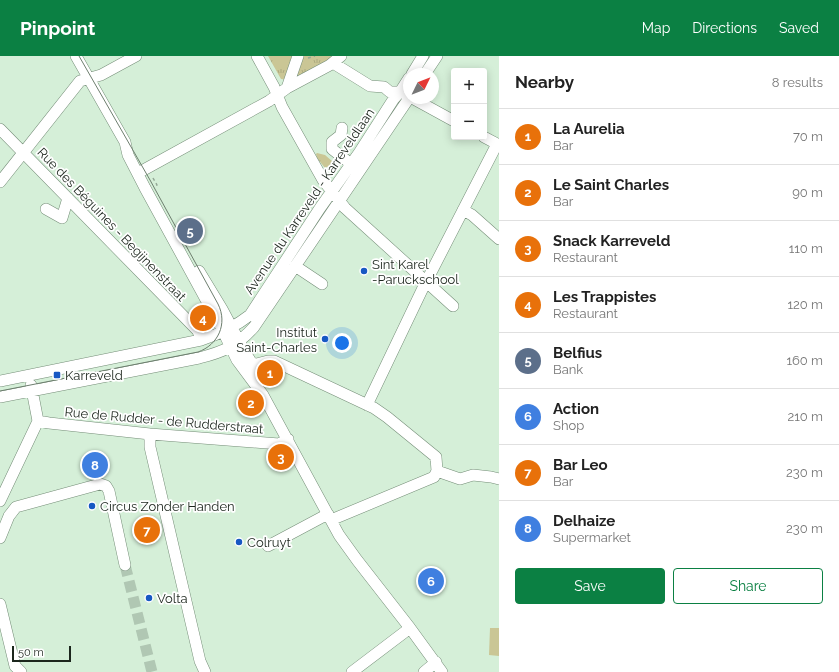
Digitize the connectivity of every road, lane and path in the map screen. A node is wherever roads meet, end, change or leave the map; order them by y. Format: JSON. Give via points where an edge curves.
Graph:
{"nodes":[{"id":1,"x":76,"y":56,"type":"edge"},
{"id":2,"x":84,"y":56,"type":"edge"},
{"id":3,"x":136,"y":56,"type":"edge"},
{"id":4,"x":257,"y":56,"type":"edge"},
{"id":5,"x":298,"y":56,"type":"edge"},
{"id":6,"x":423,"y":56,"type":"edge"},
{"id":7,"x":437,"y":56,"type":"edge"},
{"id":8,"x":337,"y":60,"type":"edge"},
{"id":9,"x":416,"y":68,"type":"edge"},
{"id":10,"x":429,"y":68,"type":"edge"},
{"id":11,"x":92,"y":78,"type":"junction"},
{"id":12,"x":287,"y":88,"type":"junction"},
{"id":13,"x":403,"y":94,"type":"edge"},
{"id":14,"x":277,"y":96,"type":"junction"},
{"id":15,"x":403,"y":96,"type":"edge"},
{"id":16,"x":403,"y":100,"type":"edge"},
{"id":17,"x":423,"y":104,"type":"edge"},
{"id":18,"x":451,"y":119,"type":"edge"},
{"id":19,"x":342,"y":128,"type":"dead end"},
{"id":20,"x":0,"y":129,"type":"edge"},
{"id":21,"x":487,"y":138,"type":"edge"},
{"id":22,"x":498,"y":144,"type":"edge"},
{"id":23,"x":23,"y":152,"type":"junction"},
{"id":24,"x":351,"y":164,"type":"junction"},
{"id":25,"x":141,"y":171,"type":"junction"},
{"id":26,"x":153,"y":178,"type":"dead end"},
{"id":27,"x":0,"y":182,"type":"edge"},
{"id":28,"x":156,"y":186,"type":"dead end"},
{"id":29,"x":332,"y":191,"type":"junction"},
{"id":30,"x":68,"y":198,"type":"junction"},
{"id":31,"x":340,"y":200,"type":"junction"},
{"id":32,"x":46,"y":209,"type":"dead end"},
{"id":33,"x":463,"y":210,"type":"junction"},
{"id":34,"x":499,"y":239,"type":"edge"},
{"id":35,"x":295,"y":266,"type":"junction"},
{"id":36,"x":427,"y":282,"type":"junction"},
{"id":37,"x":322,"y":284,"type":"dead end"},
{"id":38,"x":453,"y":306,"type":"dead end"},
{"id":39,"x":228,"y":330,"type":"junction"},
{"id":40,"x":201,"y":340,"type":"junction"},
{"id":41,"x":235,"y":344,"type":"junction"},
{"id":42,"x":253,"y":365,"type":"junction"},
{"id":43,"x":30,"y":375,"type":"junction"},
{"id":44,"x":0,"y":381,"type":"edge"},
{"id":45,"x":32,"y":391,"type":"junction"},
{"id":46,"x":264,"y":395,"type":"junction"},
{"id":47,"x":0,"y":397,"type":"edge"},
{"id":48,"x":367,"y":405,"type":"junction"},
{"id":49,"x":38,"y":421,"type":"junction"},
{"id":50,"x":150,"y":434,"type":"junction"},
{"id":51,"x":288,"y":439,"type":"junction"},
{"id":52,"x":437,"y":471,"type":"junction"},
{"id":53,"x":499,"y":479,"type":"edge"},
{"id":54,"x":0,"y":501,"type":"edge"},
{"id":55,"x":330,"y":517,"type":"junction"},
{"id":56,"x":0,"y":538,"type":"edge"},
{"id":57,"x":268,"y":546,"type":"dead end"},
{"id":58,"x":125,"y":565,"type":"tunnel mouth"},
{"id":59,"x":0,"y":604,"type":"edge"},
{"id":60,"x":410,"y":628,"type":"junction"},
{"id":61,"x":436,"y":662,"type":"junction"},
{"id":62,"x":21,"y":672,"type":"edge"},
{"id":63,"x":205,"y":672,"type":"edge"},
{"id":64,"x":352,"y":672,"type":"edge"},
{"id":65,"x":424,"y":672,"type":"edge"},
{"id":66,"x":442,"y":672,"type":"edge"}],
"edges":[{"from":1,"to":11,"type":"street"},
{"from":2,"to":11,"type":"street"},
{"from":3,"to":11,"type":"street"},
{"from":4,"to":14,"type":"street"},
{"from":5,"to":12,"type":"street"},
{"from":6,"to":9,"type":"street"},
{"from":7,"to":10,"type":"street"},
{"from":8,"to":12,"type":"street"},
{"from":8,"to":13,"type":"street","via":[[370,86],[384,87],[390,92]]},
{"from":11,"to":23,"type":"street","via":[[80,81]]},
{"from":11,"to":25,"type":"street","via":[[129,140]]},
{"from":12,"to":14,"type":"street"},
{"from":14,"to":25,"type":"street"},
{"from":14,"to":29,"type":"street","via":[[323,180]]},
{"from":15,"to":24,"type":"street","name":"Avenue du Karreveld - Karreveldlaan","via":[[393,100]]},
{"from":16,"to":31,"type":"street","name":"Avenue du Karreveld - Karreveldlaan"},
{"from":17,"to":18,"type":"street"},
{"from":19,"to":24,"type":"street","via":[[341,135],[332,142],[332,149]]},
{"from":20,"to":23,"type":"street","name":"Rue des Béguines - Begijnenstraat"},
{"from":21,"to":22,"type":"street"},
{"from":22,"to":33,"type":"street"},
{"from":23,"to":27,"type":"street"},
{"from":23,"to":30,"type":"street","name":"Rue des Béguines - Begijnenstraat"},
{"from":24,"to":29,"type":"street","name":"Avenue du Karreveld - Karreveldlaan"},
{"from":25,"to":39,"type":"street","via":[[222,309]]},
{"from":26,"to":28,"type":"path"},
{"from":29,"to":31,"type":"street"},
{"from":29,"to":39,"type":"street","name":"Avenue du Karreveld - Karreveldlaan","via":[[250,316]]},
{"from":30,"to":32,"type":"street","via":[[62,218]]},
{"from":30,"to":40,"type":"street","name":"Rue des Béguines - Begijnenstraat","via":[[198,331]]},
{"from":31,"to":35,"type":"street","name":"Avenue du Karreveld - Karreveldlaan"},
{"from":31,"to":36,"type":"street","via":[[345,208]]},
{"from":33,"to":34,"type":"street"},
{"from":33,"to":36,"type":"street"},
{"from":35,"to":37,"type":"street"},
{"from":35,"to":41,"type":"street","name":"Avenue du Karreveld - Karreveldlaan","via":[[254,326]]},
{"from":36,"to":38,"type":"street"},
{"from":36,"to":48,"type":"street"},
{"from":39,"to":40,"type":"street","name":"Avenue du Karreveld - Karreveldlaan"},
{"from":39,"to":41,"type":"street"},
{"from":40,"to":43,"type":"street","name":"Avenue du Karreveld - Karreveldlaan"},
{"from":41,"to":42,"type":"street"},
{"from":41,"to":45,"type":"street","via":[[219,353],[199,358]]},
{"from":41,"to":46,"type":"street","via":[[237,360]]},
{"from":42,"to":46,"type":"street"},
{"from":42,"to":48,"type":"street","via":[[274,361]]},
{"from":43,"to":44,"type":"street","name":"Avenue du Karreveld - Karreveldlaan"},
{"from":43,"to":45,"type":"street"},
{"from":45,"to":47,"type":"street"},
{"from":45,"to":49,"type":"street"},
{"from":46,"to":51,"type":"street"},
{"from":48,"to":52,"type":"street","via":[[387,417],[436,457]]},
{"from":49,"to":50,"type":"street","name":"Rue de Rudder - de Rudderstraat"},
{"from":49,"to":54,"type":"street"},
{"from":50,"to":51,"type":"street","name":"Rue de Rudder - de Rudderstraat","via":[[279,444]]},
{"from":50,"to":63,"type":"street","via":[[150,447],[200,661]]},
{"from":51,"to":55,"type":"street"},
{"from":52,"to":53,"type":"street","via":[[460,479],[473,475]]},
{"from":52,"to":55,"type":"street","via":[[434,477]]},
{"from":55,"to":57,"type":"street"},
{"from":55,"to":60,"type":"street","via":[[357,560]]},
{"from":56,"to":58,"type":"street","via":[[9,516],[16,507],[100,484],[106,486],[109,491]]},
{"from":59,"to":62,"type":"street","via":[[15,666]]},
{"from":60,"to":61,"type":"street"},
{"from":60,"to":64,"type":"street"},
{"from":61,"to":65,"type":"street"},
{"from":61,"to":66,"type":"street"}]}
